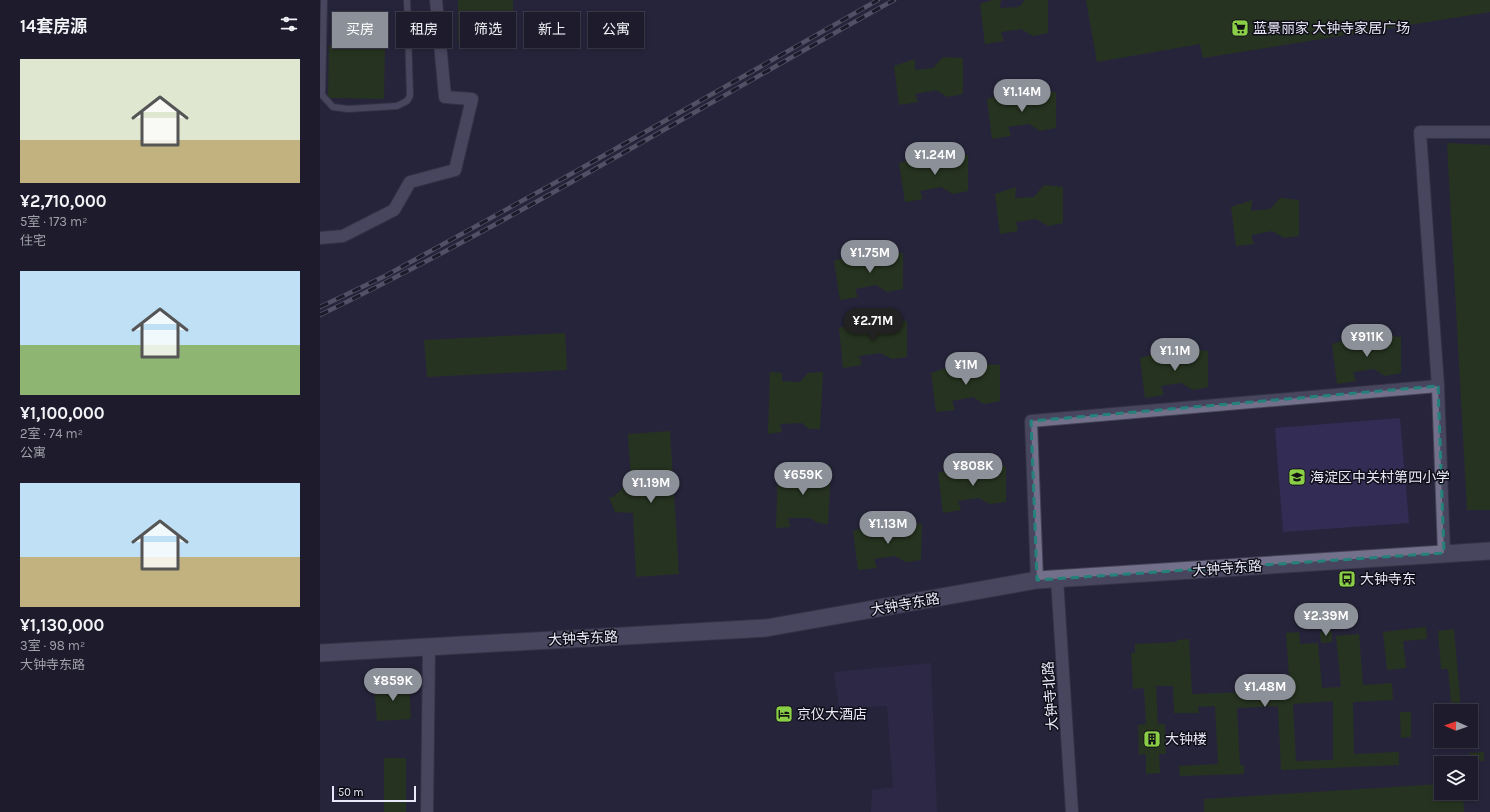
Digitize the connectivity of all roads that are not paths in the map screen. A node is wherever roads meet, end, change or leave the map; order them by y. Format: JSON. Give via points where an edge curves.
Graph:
{"nodes":[{"id":1,"x":324,"y":0,"type":"edge"},
{"id":2,"x":407,"y":0,"type":"edge"},
{"id":3,"x":436,"y":0,"type":"edge"},
{"id":4,"x":1490,"y":132,"type":"edge"},
{"id":5,"x":320,"y":238,"type":"edge"},
{"id":6,"x":1438,"y":386,"type":"junction"},
{"id":7,"x":1490,"y":551,"type":"edge"},
{"id":8,"x":1444,"y":553,"type":"junction"},
{"id":9,"x":1057,"y":579,"type":"junction"},
{"id":10,"x":1037,"y":580,"type":"junction"},
{"id":11,"x":429,"y":647,"type":"junction"},
{"id":12,"x":320,"y":653,"type":"edge"},
{"id":13,"x":427,"y":812,"type":"edge"},
{"id":14,"x":1072,"y":812,"type":"edge"}],
"edges":[{"from":1,"to":2,"type":"lane","via":[[322,95],[333,106],[348,109],[396,106],[410,96]]},
{"from":3,"to":5,"type":"street","via":[[445,97],[472,99],[455,170],[410,182],[394,210],[343,236]]},
{"from":4,"to":6,"type":"street","via":[[1420,132]]},
{"from":6,"to":8,"type":"street"},
{"from":6,"to":10,"type":"street","via":[[1030,421]]},
{"from":7,"to":8,"type":"street","name":"大钟寺东路"},
{"from":8,"to":9,"type":"street","name":"大钟寺东路"},
{"from":9,"to":10,"type":"street","name":"大钟寺东路"},
{"from":9,"to":14,"type":"street","name":"大钟寺北路"},
{"from":10,"to":11,"type":"street","name":"大钟寺东路","via":[[766,628]]},
{"from":11,"to":12,"type":"street","name":"大钟寺东路"},
{"from":11,"to":13,"type":"street"}]}
